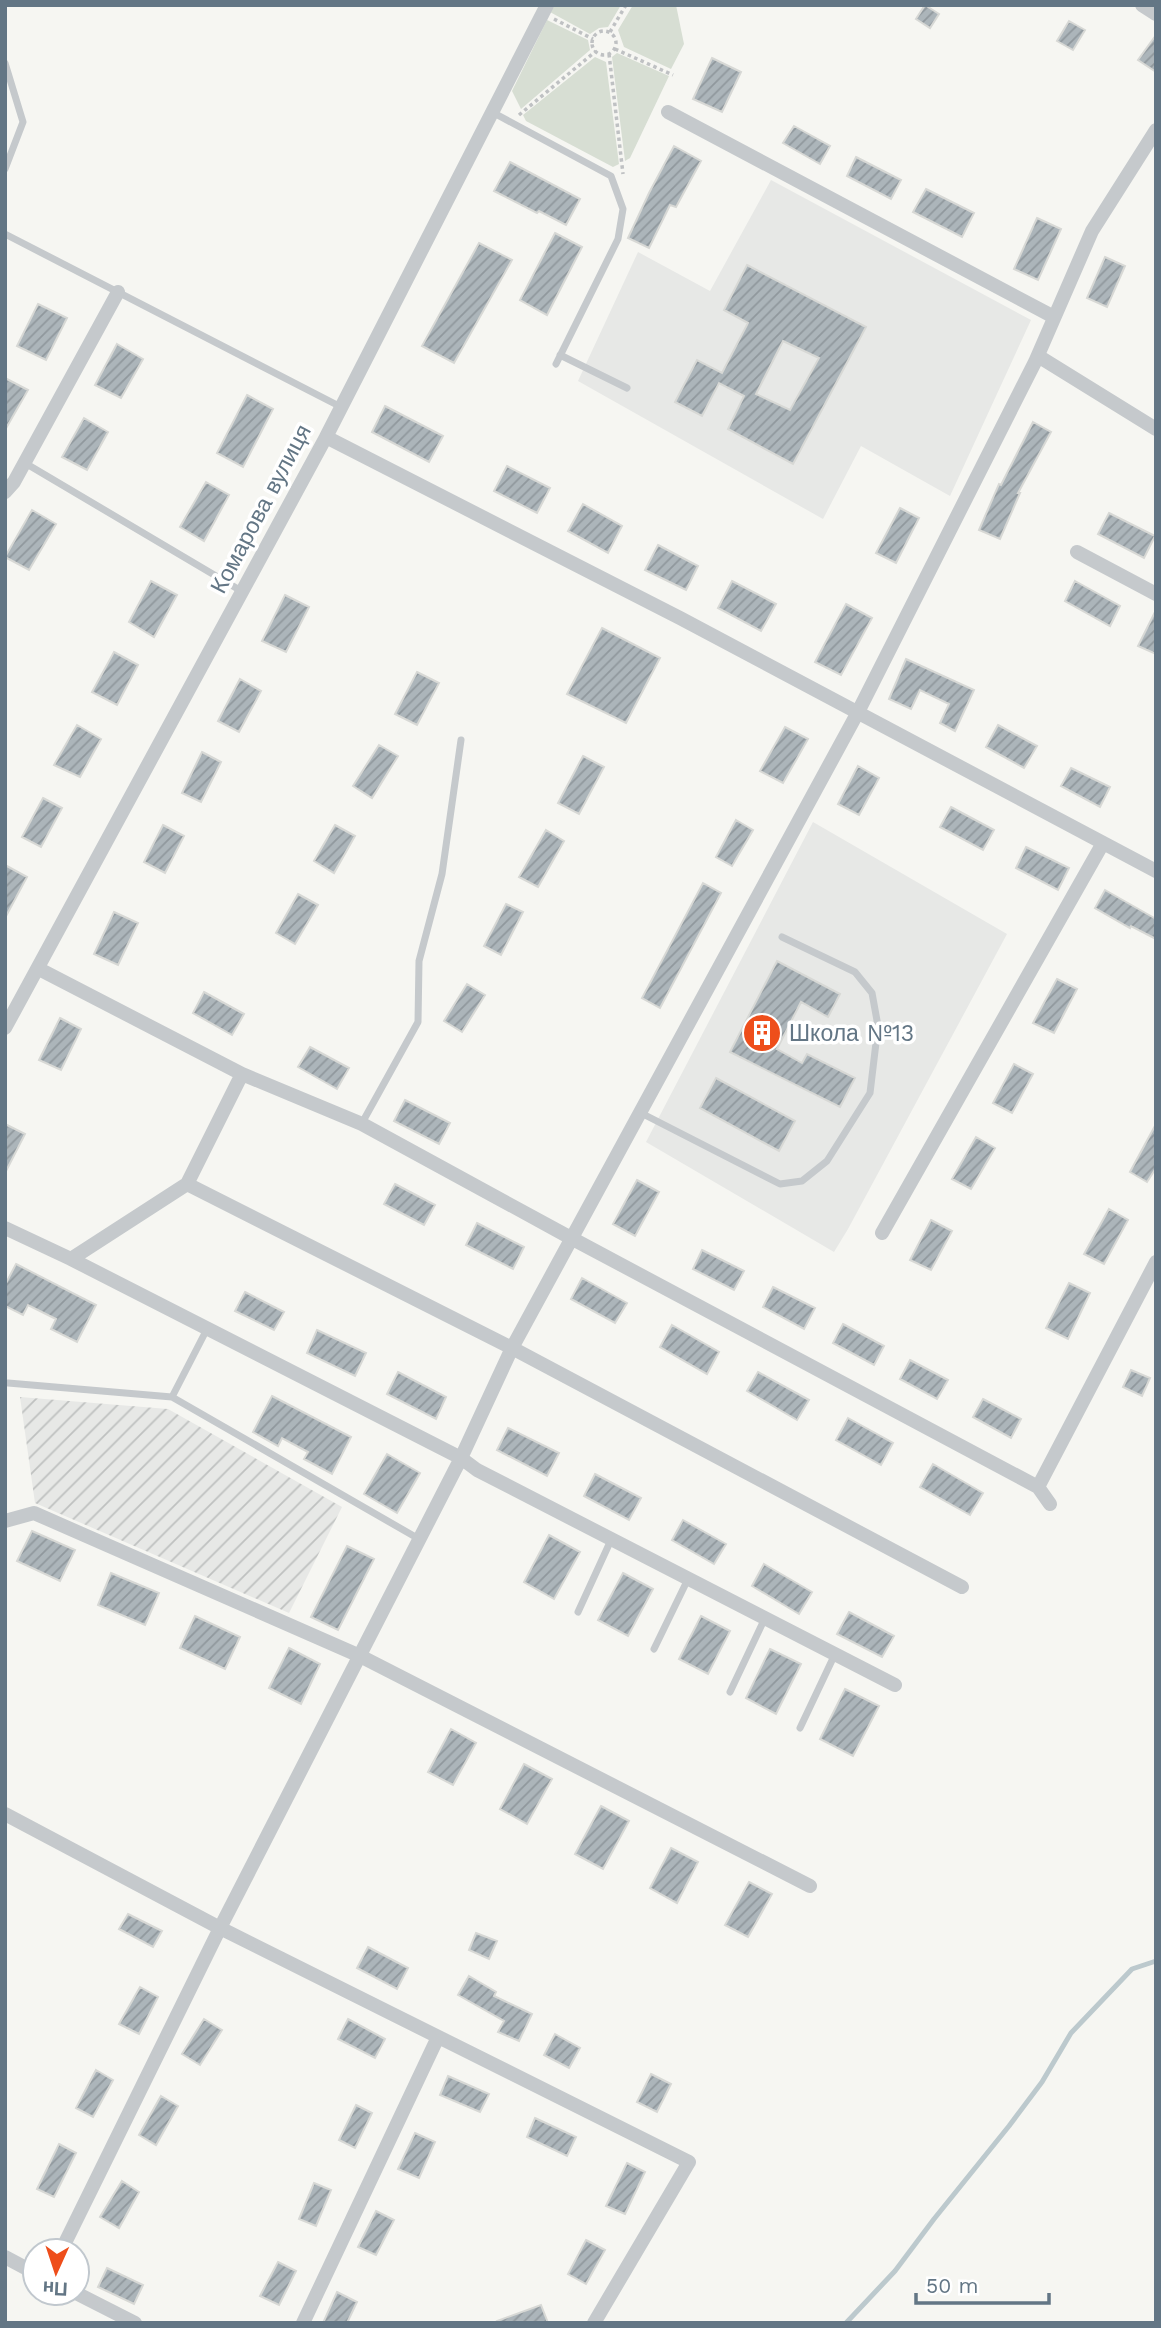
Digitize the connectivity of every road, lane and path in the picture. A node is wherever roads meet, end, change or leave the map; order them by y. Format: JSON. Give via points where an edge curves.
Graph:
{"nodes":[{"id":1,"x":625,"y":5,"type":"edge"},
{"id":2,"x":1142,"y":5,"type":"edge"},
{"id":3,"x":545,"y":9,"type":"edge"},
{"id":4,"x":1156,"y":14,"type":"edge"},
{"id":5,"x":610,"y":32,"type":"junction"},
{"id":6,"x":593,"y":39,"type":"junction"},
{"id":7,"x":615,"y":49,"type":"junction"},
{"id":8,"x":596,"y":51,"type":"junction"},
{"id":9,"x":609,"y":54,"type":"junction"},
{"id":10,"x":5,"y":63,"type":"edge"},
{"id":11,"x":673,"y":75,"type":"dead end"},
{"id":12,"x":492,"y":112,"type":"junction"},
{"id":13,"x":668,"y":112,"type":"dead end"},
{"id":14,"x":517,"y":117,"type":"dead end"},
{"id":15,"x":1156,"y":130,"type":"edge"},
{"id":16,"x":8,"y":153,"type":"edge"},
{"id":17,"x":5,"y":169,"type":"edge"},
{"id":18,"x":623,"y":174,"type":"dead end"},
{"id":19,"x":5,"y":234,"type":"edge"},
{"id":20,"x":118,"y":292,"type":"junction"},
{"id":21,"x":1054,"y":317,"type":"junction"},
{"id":22,"x":560,"y":355,"type":"junction"},
{"id":23,"x":1038,"y":356,"type":"junction"},
{"id":24,"x":556,"y":364,"type":"dead end"},
{"id":25,"x":627,"y":388,"type":"dead end"},
{"id":26,"x":341,"y":408,"type":"junction"},
{"id":27,"x":1156,"y":429,"type":"edge"},
{"id":28,"x":326,"y":437,"type":"junction"},
{"id":29,"x":24,"y":463,"type":"junction"},
{"id":30,"x":5,"y":492,"type":"edge"},
{"id":31,"x":1077,"y":552,"type":"dead end"},
{"id":32,"x":243,"y":592,"type":"junction"},
{"id":33,"x":1156,"y":594,"type":"edge"},
{"id":34,"x":858,"y":712,"type":"junction"},
{"id":35,"x":461,"y":740,"type":"dead end"},
{"id":36,"x":1103,"y":843,"type":"junction"},
{"id":37,"x":1156,"y":871,"type":"edge"},
{"id":38,"x":782,"y":937,"type":"dead end"},
{"id":39,"x":39,"y":969,"type":"junction"},
{"id":40,"x":5,"y":1028,"type":"edge"},
{"id":41,"x":242,"y":1074,"type":"junction"},
{"id":42,"x":641,"y":1113,"type":"junction"},
{"id":43,"x":362,"y":1124,"type":"junction"},
{"id":44,"x":187,"y":1184,"type":"junction"},
{"id":45,"x":5,"y":1228,"type":"edge"},
{"id":46,"x":882,"y":1233,"type":"dead end"},
{"id":47,"x":571,"y":1238,"type":"junction"},
{"id":48,"x":71,"y":1259,"type":"junction"},
{"id":49,"x":1156,"y":1262,"type":"edge"},
{"id":50,"x":207,"y":1328,"type":"junction"},
{"id":51,"x":512,"y":1348,"type":"junction"},
{"id":52,"x":8,"y":1383,"type":"dead end"},
{"id":53,"x":172,"y":1397,"type":"junction"},
{"id":54,"x":461,"y":1458,"type":"junction"},
{"id":55,"x":1038,"y":1487,"type":"junction"},
{"id":56,"x":1051,"y":1504,"type":"dead end"},
{"id":57,"x":5,"y":1521,"type":"edge"},
{"id":58,"x":611,"y":1539,"type":"junction"},
{"id":59,"x":419,"y":1540,"type":"junction"},
{"id":60,"x":688,"y":1578,"type":"junction"},
{"id":61,"x":961,"y":1587,"type":"dead end"},
{"id":62,"x":578,"y":1612,"type":"dead end"},
{"id":63,"x":765,"y":1618,"type":"junction"},
{"id":64,"x":654,"y":1650,"type":"dead end"},
{"id":65,"x":835,"y":1654,"type":"junction"},
{"id":66,"x":360,"y":1656,"type":"junction"},
{"id":67,"x":895,"y":1685,"type":"dead end"},
{"id":68,"x":730,"y":1692,"type":"dead end"},
{"id":69,"x":800,"y":1728,"type":"dead end"},
{"id":70,"x":5,"y":1814,"type":"edge"},
{"id":71,"x":810,"y":1886,"type":"dead end"},
{"id":72,"x":220,"y":1927,"type":"junction"},
{"id":73,"x":438,"y":2036,"type":"junction"},
{"id":74,"x":68,"y":2237,"type":"edge"},
{"id":75,"x":5,"y":2258,"type":"edge"},
{"id":76,"x":21,"y":2266,"type":"edge"},
{"id":77,"x":91,"y":2301,"type":"edge"},
{"id":78,"x":135,"y":2323,"type":"edge"},
{"id":79,"x":303,"y":2323,"type":"edge"},
{"id":80,"x":594,"y":2323,"type":"edge"}],
"edges":[{"from":1,"to":5,"type":"path"},
{"from":2,"to":4,"type":"street"},
{"from":3,"to":6,"type":"path"},
{"from":3,"to":12,"type":"street","name":"Комарова вулиця"},
{"from":5,"to":6,"type":"path","via":[[599,32]]},
{"from":5,"to":7,"type":"path","via":[[616,38]]},
{"from":6,"to":8,"type":"path"},
{"from":7,"to":9,"type":"path"},
{"from":7,"to":11,"type":"path"},
{"from":8,"to":9,"type":"path"},
{"from":8,"to":14,"type":"path"},
{"from":9,"to":18,"type":"path"},
{"from":10,"to":16,"type":"lane","via":[[23,122]]},
{"from":12,"to":22,"type":"lane","via":[[611,176],[623,209],[618,239]]},
{"from":12,"to":26,"type":"street","name":"Комарова вулиця"},
{"from":13,"to":21,"type":"street"},
{"from":15,"to":21,"type":"street","via":[[1092,231]]},
{"from":16,"to":17,"type":"lane"},
{"from":19,"to":20,"type":"lane"},
{"from":20,"to":26,"type":"lane"},
{"from":20,"to":29,"type":"street"},
{"from":21,"to":23,"type":"street"},
{"from":22,"to":24,"type":"lane"},
{"from":22,"to":25,"type":"lane"},
{"from":23,"to":27,"type":"street"},
{"from":23,"to":34,"type":"street"},
{"from":26,"to":28,"type":"street","name":"Комарова вулиця"},
{"from":28,"to":32,"type":"street","name":"Комарова вулиця"},
{"from":28,"to":34,"type":"street"},
{"from":29,"to":30,"type":"street"},
{"from":29,"to":32,"type":"lane"},
{"from":31,"to":33,"type":"street"},
{"from":32,"to":39,"type":"street","name":"Комарова вулиця"},
{"from":34,"to":36,"type":"street"},
{"from":34,"to":42,"type":"street"},
{"from":35,"to":43,"type":"lane","via":[[442,874],[419,961],[418,1022]]},
{"from":36,"to":37,"type":"street"},
{"from":36,"to":46,"type":"street"},
{"from":38,"to":42,"type":"lane","via":[[855,972],[872,993],[878,1026],[870,1093],[827,1161],[802,1181],[780,1184]]},
{"from":39,"to":40,"type":"street","name":"Комарова вулиця"},
{"from":39,"to":41,"type":"street"},
{"from":41,"to":43,"type":"street"},
{"from":41,"to":44,"type":"street"},
{"from":42,"to":47,"type":"street"},
{"from":43,"to":47,"type":"street"},
{"from":44,"to":48,"type":"street"},
{"from":44,"to":51,"type":"street"},
{"from":45,"to":48,"type":"street"},
{"from":47,"to":51,"type":"street"},
{"from":47,"to":55,"type":"street"},
{"from":48,"to":50,"type":"street"},
{"from":49,"to":55,"type":"street"},
{"from":50,"to":53,"type":"lane"},
{"from":50,"to":54,"type":"street"},
{"from":51,"to":54,"type":"street"},
{"from":51,"to":61,"type":"street"},
{"from":52,"to":53,"type":"lane"},
{"from":53,"to":59,"type":"lane"},
{"from":54,"to":58,"type":"street"},
{"from":54,"to":59,"type":"street"},
{"from":55,"to":56,"type":"street"},
{"from":57,"to":66,"type":"street","via":[[34,1514]]},
{"from":58,"to":60,"type":"street"},
{"from":58,"to":62,"type":"lane"},
{"from":59,"to":66,"type":"street"},
{"from":60,"to":63,"type":"street"},
{"from":60,"to":64,"type":"lane"},
{"from":63,"to":65,"type":"street"},
{"from":63,"to":68,"type":"lane"},
{"from":65,"to":67,"type":"street"},
{"from":65,"to":69,"type":"lane"},
{"from":66,"to":71,"type":"street"},
{"from":66,"to":72,"type":"street"},
{"from":70,"to":72,"type":"street"},
{"from":72,"to":73,"type":"street"},
{"from":72,"to":74,"type":"street"},
{"from":73,"to":79,"type":"street"},
{"from":73,"to":80,"type":"street","via":[[689,2162]]},
{"from":75,"to":76,"type":"street"},
{"from":77,"to":78,"type":"street"}]}
